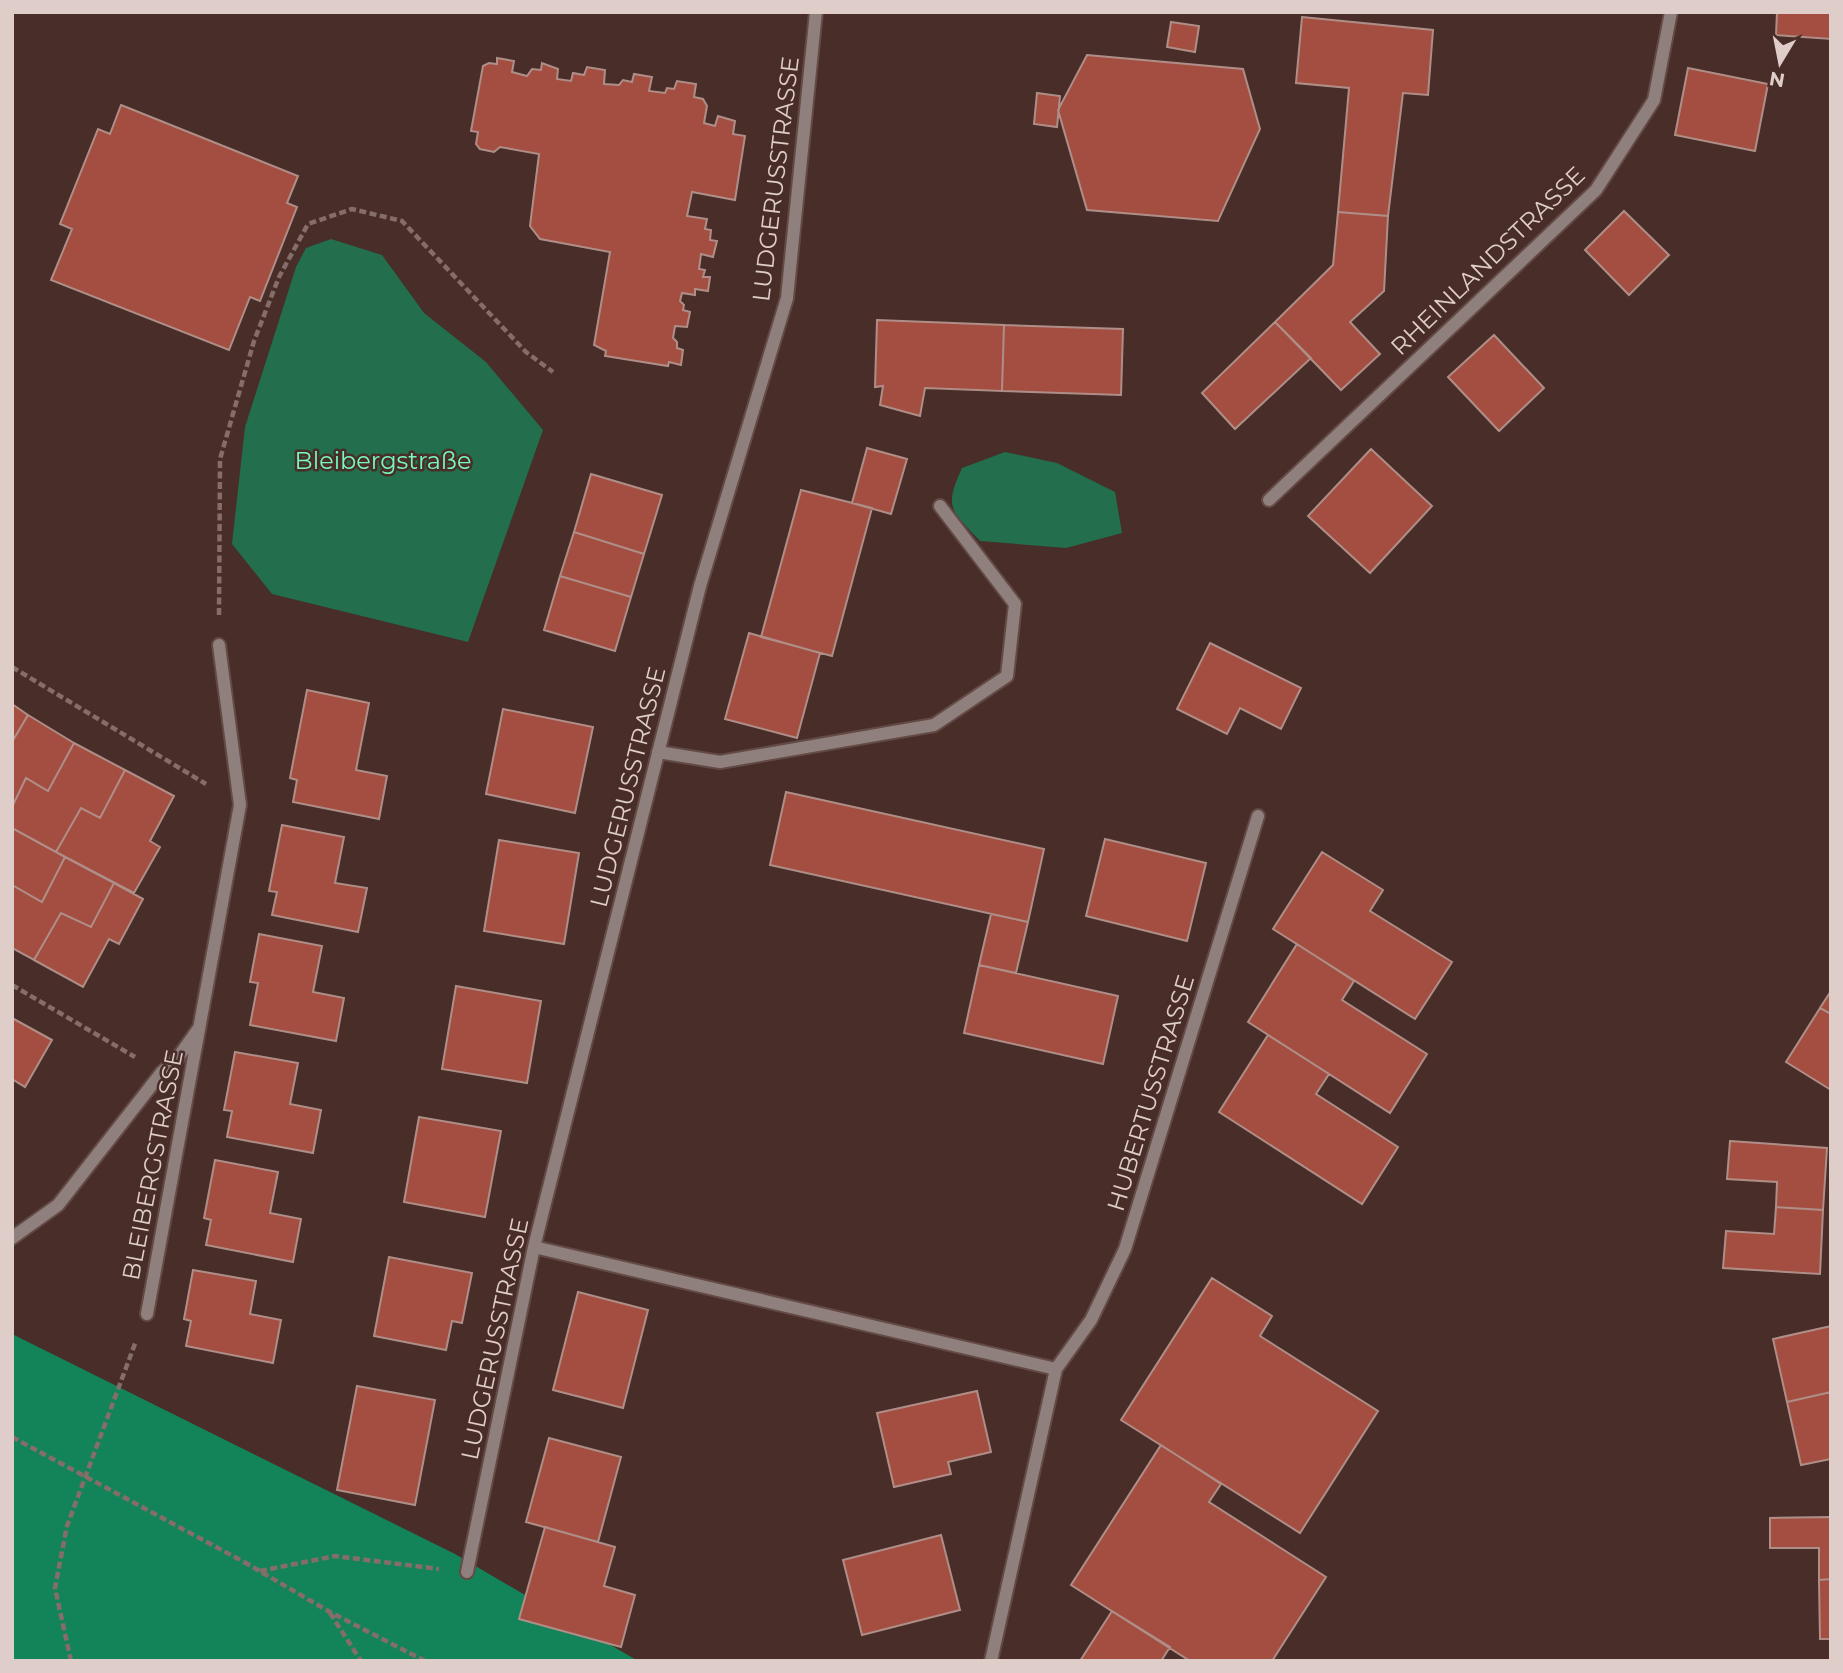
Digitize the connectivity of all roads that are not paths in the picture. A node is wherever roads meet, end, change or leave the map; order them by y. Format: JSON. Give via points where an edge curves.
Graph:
{"nodes":[{"id":1,"x":816,"y":12,"type":"edge"},
{"id":2,"x":1671,"y":12,"type":"edge"},
{"id":3,"x":1269,"y":500,"type":"dead end"},
{"id":4,"x":940,"y":506,"type":"dead end"},
{"id":5,"x":219,"y":645,"type":"road end"},
{"id":6,"x":658,"y":752,"type":"junction"},
{"id":7,"x":1258,"y":816,"type":"dead end"},
{"id":8,"x":201,"y":1024,"type":"junction"},
{"id":9,"x":12,"y":1238,"type":"edge"},
{"id":10,"x":534,"y":1247,"type":"junction"},
{"id":11,"x":147,"y":1314,"type":"road end"},
{"id":12,"x":1056,"y":1369,"type":"junction"},
{"id":13,"x":467,"y":1572,"type":"road end"},
{"id":14,"x":991,"y":1661,"type":"edge"}],
"edges":[{"from":1,"to":6,"type":"street","name":"LUDGERUSSTRASSE","via":[[787,298],[700,586]]},
{"from":2,"to":3,"type":"street","name":"RHEINLANDSTRASSE","via":[[1654,100],[1596,190]]},
{"from":4,"to":6,"type":"street","via":[[1014,604],[1007,676],[934,725],[720,762]]},
{"from":5,"to":8,"type":"street","name":"BLEIBERGSTRASSE","via":[[240,805]]},
{"from":6,"to":10,"type":"street","name":"LUDGERUSSTRASSE"},
{"from":7,"to":12,"type":"street","name":"HUBERTUSSTRASSE","via":[[1125,1249],[1091,1320]]},
{"from":8,"to":9,"type":"street","name":"BLEIBERGSTRASSE","via":[[58,1205]]},
{"from":8,"to":11,"type":"street","name":"BLEIBERGSTRASSE"},
{"from":10,"to":12,"type":"street"},
{"from":10,"to":13,"type":"street","name":"LUDGERUSSTRASSE"},
{"from":12,"to":14,"type":"street","name":"HUBERTUSSTRASSE"}]}
